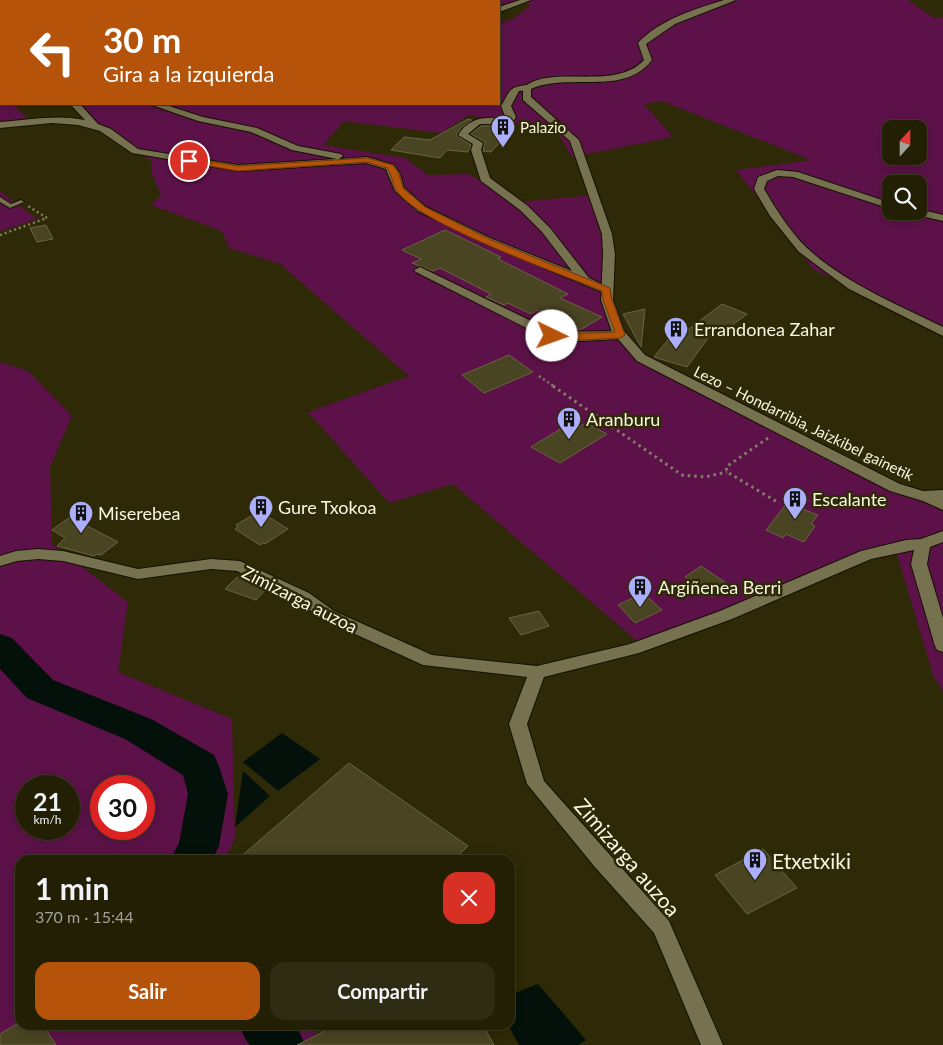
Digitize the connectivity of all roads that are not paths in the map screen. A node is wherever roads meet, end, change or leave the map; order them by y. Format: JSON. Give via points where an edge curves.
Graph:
{"nodes":[{"id":1,"x":527,"y":0,"type":"edge"},
{"id":2,"x":732,"y":0,"type":"edge"},
{"id":3,"x":500,"y":10,"type":"edge"},
{"id":4,"x":527,"y":88,"type":"junction"},
{"id":5,"x":76,"y":105,"type":"edge"},
{"id":6,"x":157,"y":105,"type":"edge"},
{"id":7,"x":0,"y":125,"type":"edge"},
{"id":8,"x":95,"y":126,"type":"junction"},
{"id":9,"x":367,"y":160,"type":"junction"},
{"id":10,"x":0,"y":200,"type":"edge"},
{"id":11,"x":21,"y":202,"type":"road end"},
{"id":12,"x":882,"y":203,"type":"edge"},
{"id":13,"x":927,"y":214,"type":"edge"},
{"id":14,"x":943,"y":218,"type":"edge"},
{"id":15,"x":420,"y":270,"type":"dead end"},
{"id":16,"x":585,"y":280,"type":"junction"},
{"id":17,"x":606,"y":290,"type":"junction"},
{"id":18,"x":943,"y":332,"type":"edge"},
{"id":19,"x":620,"y":335,"type":"junction"},
{"id":20,"x":936,"y":496,"type":"edge"},
{"id":21,"x":943,"y":505,"type":"edge"},
{"id":22,"x":943,"y":536,"type":"edge"},
{"id":23,"x":923,"y":544,"type":"junction"},
{"id":24,"x":0,"y":561,"type":"edge"},
{"id":25,"x":943,"y":646,"type":"edge"},
{"id":26,"x":537,"y":672,"type":"junction"},
{"id":27,"x":712,"y":1045,"type":"edge"}],
"edges":[{"from":1,"to":3,"type":"street"},
{"from":2,"to":4,"type":"street","via":[[654,32],[642,43],[648,60],[645,67],[636,72],[540,82]]},
{"from":4,"to":16,"type":"street","via":[[516,89],[506,106],[511,117],[509,122],[479,121],[463,135],[478,143],[476,150],[485,180],[540,224]]},
{"from":4,"to":17,"type":"street","name":"Lezo – Hondarribia, Jaizkibel gainetik","via":[[526,98],[574,140],[607,234]]},
{"from":5,"to":8,"type":"street"},
{"from":6,"to":9,"type":"street","via":[[201,119],[254,130],[295,148]]},
{"from":7,"to":8,"type":"street","via":[[59,121]]},
{"from":8,"to":9,"type":"street","via":[[119,138],[134,151],[238,168]]},
{"from":9,"to":16,"type":"street","via":[[390,167],[399,189],[422,209],[486,240]]},
{"from":10,"to":11,"type":"lane","via":[[10,206]]},
{"from":12,"to":18,"type":"street","via":[[794,174],[776,173],[762,179],[759,189],[803,250],[853,287]]},
{"from":13,"to":14,"type":"street"},
{"from":15,"to":19,"type":"street","via":[[552,336]]},
{"from":16,"to":17,"type":"street"},
{"from":17,"to":19,"type":"street","name":"Lezo – Hondarribia, Jaizkibel gainetik"},
{"from":19,"to":20,"type":"street","name":"Lezo – Hondarribia, Jaizkibel gainetik","via":[[641,358],[904,492]]},
{"from":20,"to":21,"type":"street"},
{"from":22,"to":23,"type":"street","name":"Zimizarga auzoa"},
{"from":23,"to":25,"type":"street","via":[[919,564]]},
{"from":23,"to":26,"type":"street","name":"Zimizarga auzoa","via":[[866,555],[726,615],[633,649]]},
{"from":24,"to":26,"type":"street","name":"Zimizarga auzoa","via":[[38,554],[63,556],[138,574],[211,564],[240,566],[304,597],[328,615],[429,661]]},
{"from":26,"to":27,"type":"street","name":"Zimizarga auzoa","via":[[518,724],[536,784],[662,927]]}]}
